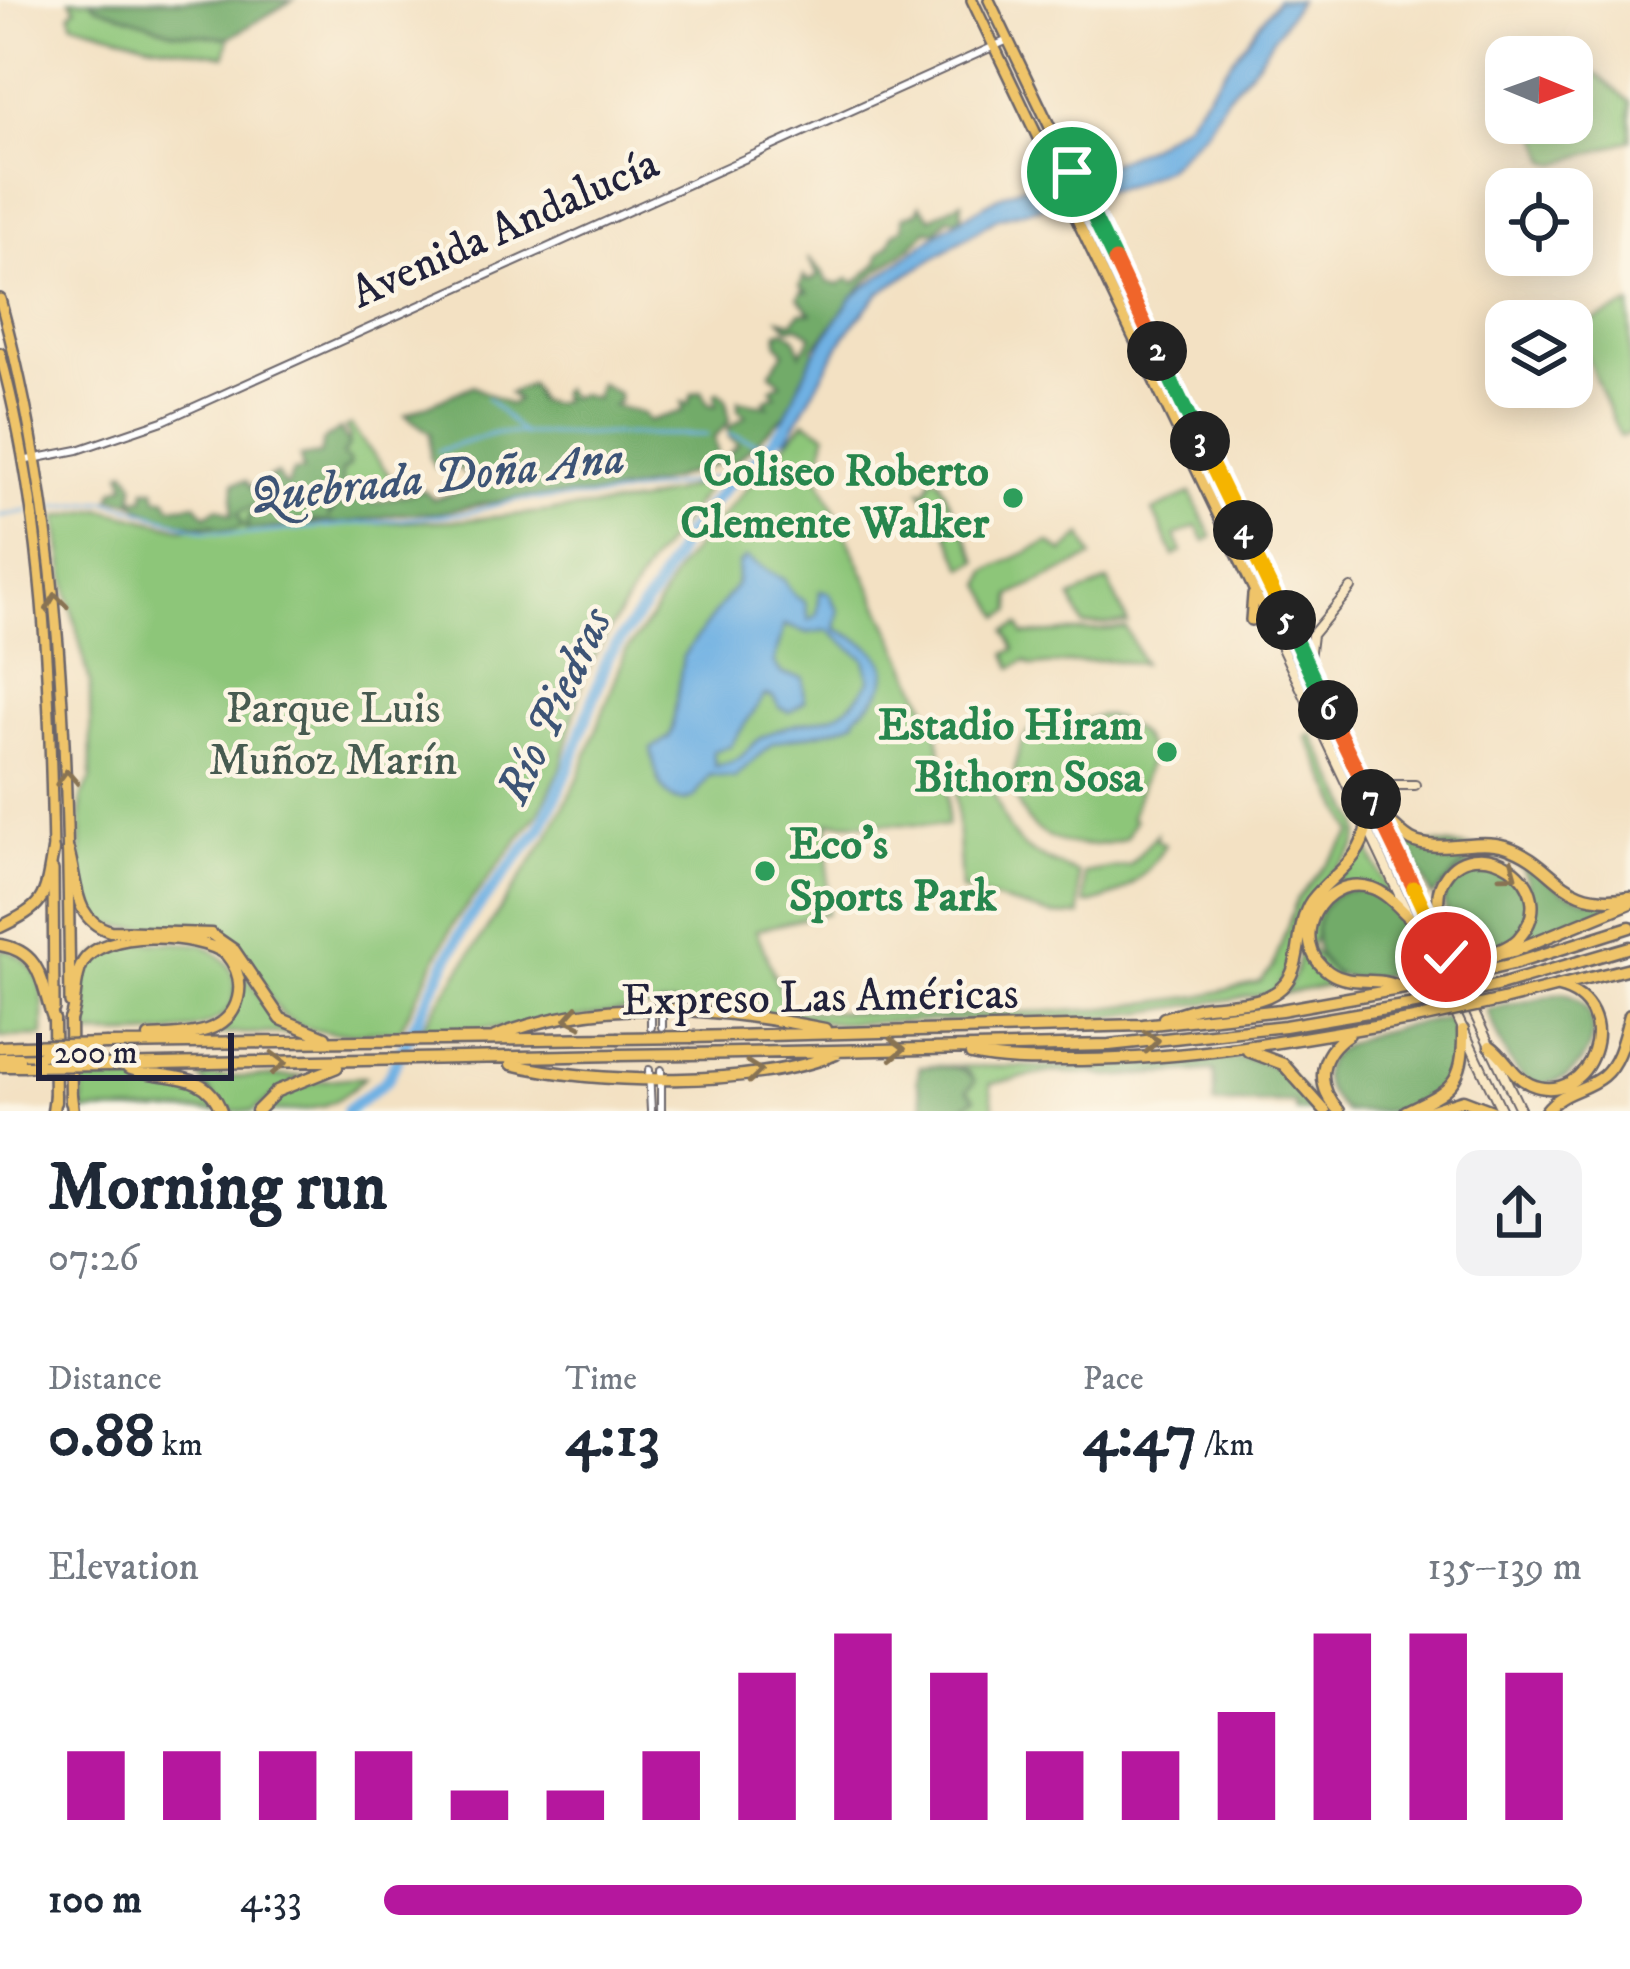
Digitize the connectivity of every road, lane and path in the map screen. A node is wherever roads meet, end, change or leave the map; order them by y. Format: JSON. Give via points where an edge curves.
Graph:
{"nodes":[{"id":1,"x":972,"y":0,"type":"edge"},
{"id":2,"x":989,"y":0,"type":"edge"},
{"id":3,"x":1008,"y":40,"type":"junction"},
{"id":4,"x":994,"y":45,"type":"junction"},
{"id":5,"x":0,"y":299,"type":"edge"},
{"id":6,"x":0,"y":353,"type":"edge"},
{"id":7,"x":37,"y":459,"type":"junction"},
{"id":8,"x":22,"y":461,"type":"junction"},
{"id":9,"x":1249,"y":578,"type":"junction"},
{"id":10,"x":1351,"y":588,"type":"dead end"},
{"id":11,"x":1280,"y":607,"type":"joint"},
{"id":12,"x":1251,"y":620,"type":"dead end"},
{"id":13,"x":1271,"y":625,"type":"joint"},
{"id":14,"x":1307,"y":668,"type":"junction"},
{"id":15,"x":1359,"y":773,"type":"junction"},
{"id":16,"x":1415,"y":785,"type":"dead end"},
{"id":17,"x":1376,"y":808,"type":"junction"},
{"id":18,"x":1367,"y":825,"type":"junction"},
{"id":19,"x":53,"y":850,"type":"junction"},
{"id":20,"x":68,"y":850,"type":"junction"},
{"id":21,"x":1630,"y":900,"type":"edge"},
{"id":22,"x":1410,"y":917,"type":"junction"},
{"id":23,"x":0,"y":927,"type":"edge"},
{"id":24,"x":1630,"y":927,"type":"edge"},
{"id":25,"x":0,"y":945,"type":"edge"},
{"id":26,"x":1630,"y":947,"type":"edge"},
{"id":27,"x":1446,"y":957,"type":"junction"},
{"id":28,"x":1490,"y":959,"type":"junction"},
{"id":29,"x":1630,"y":968,"type":"edge"},
{"id":30,"x":1558,"y":987,"type":"junction"},
{"id":31,"x":1406,"y":988,"type":"junction"},
{"id":32,"x":657,"y":1007,"type":"junction"},
{"id":33,"x":1630,"y":1015,"type":"edge"},
{"id":34,"x":54,"y":1020,"type":"junction"},
{"id":35,"x":70,"y":1021,"type":"junction"},
{"id":36,"x":1144,"y":1025,"type":"junction"},
{"id":37,"x":651,"y":1027,"type":"dead end"},
{"id":38,"x":662,"y":1027,"type":"dead end"},
{"id":39,"x":1355,"y":1030,"type":"junction"},
{"id":40,"x":1463,"y":1030,"type":"junction"},
{"id":41,"x":846,"y":1033,"type":"junction"},
{"id":42,"x":486,"y":1040,"type":"junction"},
{"id":43,"x":340,"y":1041,"type":"junction"},
{"id":44,"x":112,"y":1044,"type":"junction"},
{"id":45,"x":0,"y":1046,"type":"edge"},
{"id":46,"x":1490,"y":1046,"type":"junction"},
{"id":47,"x":950,"y":1048,"type":"junction"},
{"id":48,"x":844,"y":1050,"type":"junction"},
{"id":49,"x":1245,"y":1050,"type":"junction"},
{"id":50,"x":26,"y":1057,"type":"junction"},
{"id":51,"x":495,"y":1059,"type":"junction"},
{"id":52,"x":0,"y":1062,"type":"edge"},
{"id":53,"x":351,"y":1063,"type":"junction"},
{"id":54,"x":114,"y":1065,"type":"junction"},
{"id":55,"x":655,"y":1075,"type":"junction"},
{"id":56,"x":54,"y":1111,"type":"edge"},
{"id":57,"x":73,"y":1111,"type":"edge"},
{"id":58,"x":221,"y":1111,"type":"edge"},
{"id":59,"x":257,"y":1111,"type":"edge"},
{"id":60,"x":651,"y":1111,"type":"edge"},
{"id":61,"x":662,"y":1111,"type":"edge"},
{"id":62,"x":1325,"y":1111,"type":"edge"},
{"id":63,"x":1339,"y":1111,"type":"edge"},
{"id":64,"x":1406,"y":1111,"type":"edge"},
{"id":65,"x":1428,"y":1111,"type":"edge"},
{"id":66,"x":1492,"y":1111,"type":"edge"},
{"id":67,"x":1502,"y":1111,"type":"edge"},
{"id":68,"x":1521,"y":1111,"type":"edge"},
{"id":69,"x":1546,"y":1111,"type":"edge"}],
"edges":[{"from":1,"to":4,"type":"main road"},
{"from":2,"to":3,"type":"main road"},
{"from":3,"to":4,"type":"street","name":"Avenida Andalucía"},
{"from":3,"to":11,"type":"main road"},
{"from":4,"to":7,"type":"street","name":"Avenida Andalucía","via":[[163,421]]},
{"from":4,"to":9,"type":"main road"},
{"from":5,"to":7,"type":"main road"},
{"from":6,"to":8,"type":"main road"},
{"from":7,"to":8,"type":"street","name":"Avenida Andalucía"},
{"from":20,"to":7,"type":"main road","one_way":true,"via":[[61,640]]},
{"from":8,"to":19,"type":"main road","via":[[48,686]]},
{"from":9,"to":12,"type":"main road"},
{"from":9,"to":13,"type":"main road"},
{"from":10,"to":14,"type":"main road","via":[[1312,634]]},
{"from":11,"to":14,"type":"main road"},
{"from":13,"to":18,"type":"main road"},
{"from":14,"to":15,"type":"main road"},
{"from":15,"to":16,"type":"main road","via":[[1383,785]]},
{"from":15,"to":17,"type":"main road"},
{"from":17,"to":21,"type":"highway","via":[[1419,843],[1497,844],[1579,894]]},
{"from":17,"to":27,"type":"main road"},
{"from":18,"to":22,"type":"main road"},
{"from":18,"to":36,"type":"highway","via":[[1349,866],[1310,903],[1284,988]]},
{"from":19,"to":23,"type":"highway","via":[[44,898]]},
{"from":19,"to":34,"type":"main road"},
{"from":20,"to":35,"type":"main road"},
{"from":20,"to":43,"type":"highway","via":[[79,903],[96,925],[211,934],[234,950],[281,1019]]},
{"from":21,"to":28,"type":"highway"},
{"from":22,"to":31,"type":"highway","via":[[1378,891],[1347,886],[1320,903],[1310,926],[1325,970]]},
{"from":22,"to":40,"type":"main road"},
{"from":24,"to":28,"type":"highway","name":"Expreso Las Américas"},
{"from":25,"to":34,"type":"highway","via":[[38,967]]},
{"from":47,"to":26,"type":"highway","name":"Expreso Las Américas","one_way":true,"bridge":true,"via":[[1129,1043],[1285,1026],[1500,985]]},
{"from":27,"to":28,"type":"highway","one_way":true,"via":[[1439,890],[1456,866],[1479,858],[1511,866],[1532,896],[1522,934]]},
{"from":27,"to":46,"type":"main road"},
{"from":28,"to":31,"type":"highway","name":"Expreso Las Américas","bridge":true,"via":[[1460,976]]},
{"from":29,"to":30,"type":"highway"},
{"from":30,"to":39,"type":"highway","bridge":true},
{"from":30,"to":46,"type":"highway","via":[[1591,995],[1610,1025],[1608,1051],[1596,1067],[1551,1087],[1533,1085]]},
{"from":31,"to":36,"type":"highway","name":"Expreso Las Américas"},
{"from":32,"to":37,"type":"street"},
{"from":32,"to":38,"type":"street"},
{"from":32,"to":41,"type":"highway"},
{"from":32,"to":42,"type":"highway","one_way":true},
{"from":33,"to":69,"type":"highway","via":[[1607,1072]]},
{"from":34,"to":56,"type":"highway"},
{"from":35,"to":44,"type":"highway","via":[[79,970],[106,943],[199,940],[233,962],[240,991],[224,1022]]},
{"from":35,"to":57,"type":"highway"},
{"from":36,"to":41,"type":"highway","name":"Expreso Las Américas"},
{"from":39,"to":49,"type":"highway"},
{"from":39,"to":63,"type":"highway","via":[[1323,1066],[1325,1093]]},
{"from":40,"to":64,"type":"highway","via":[[1453,1084]]},
{"from":40,"to":67,"type":"main road"},
{"from":41,"to":42,"type":"highway","name":"Expreso Las Américas","bridge":true},
{"from":42,"to":43,"type":"highway","name":"Expreso Las Américas"},
{"from":43,"to":44,"type":"highway","name":"Expreso Las Américas"},
{"from":44,"to":50,"type":"highway","name":"Expreso Las Américas","bridge":true,"via":[[62,1045]]},
{"from":45,"to":50,"type":"highway","name":"Expreso Las Américas"},
{"from":46,"to":68,"type":"main road"},
{"from":48,"to":47,"type":"highway","name":"Expreso Las Américas","one_way":true},
{"from":47,"to":49,"type":"highway","via":[[1036,1060]]},
{"from":48,"to":51,"type":"highway","name":"Expreso Las Américas","bridge":true},
{"from":55,"to":48,"type":"highway","one_way":true,"via":[[810,1065]]},
{"from":49,"to":62,"type":"highway","via":[[1282,1064]]},
{"from":50,"to":52,"type":"highway","name":"Expreso Las Américas"},
{"from":50,"to":54,"type":"highway","name":"Expreso Las Américas","bridge":true},
{"from":51,"to":53,"type":"highway","name":"Expreso Las Américas"},
{"from":51,"to":55,"type":"highway","via":[[552,1074]]},
{"from":54,"to":53,"type":"highway","name":"Expreso Las Américas","one_way":true},
{"from":53,"to":59,"type":"highway","via":[[292,1083]]},
{"from":54,"to":58,"type":"highway","via":[[195,1080]]},
{"from":55,"to":60,"type":"street"},
{"from":55,"to":61,"type":"street"},
{"from":65,"to":66,"type":"highway","via":[[1463,1100]]}]}
